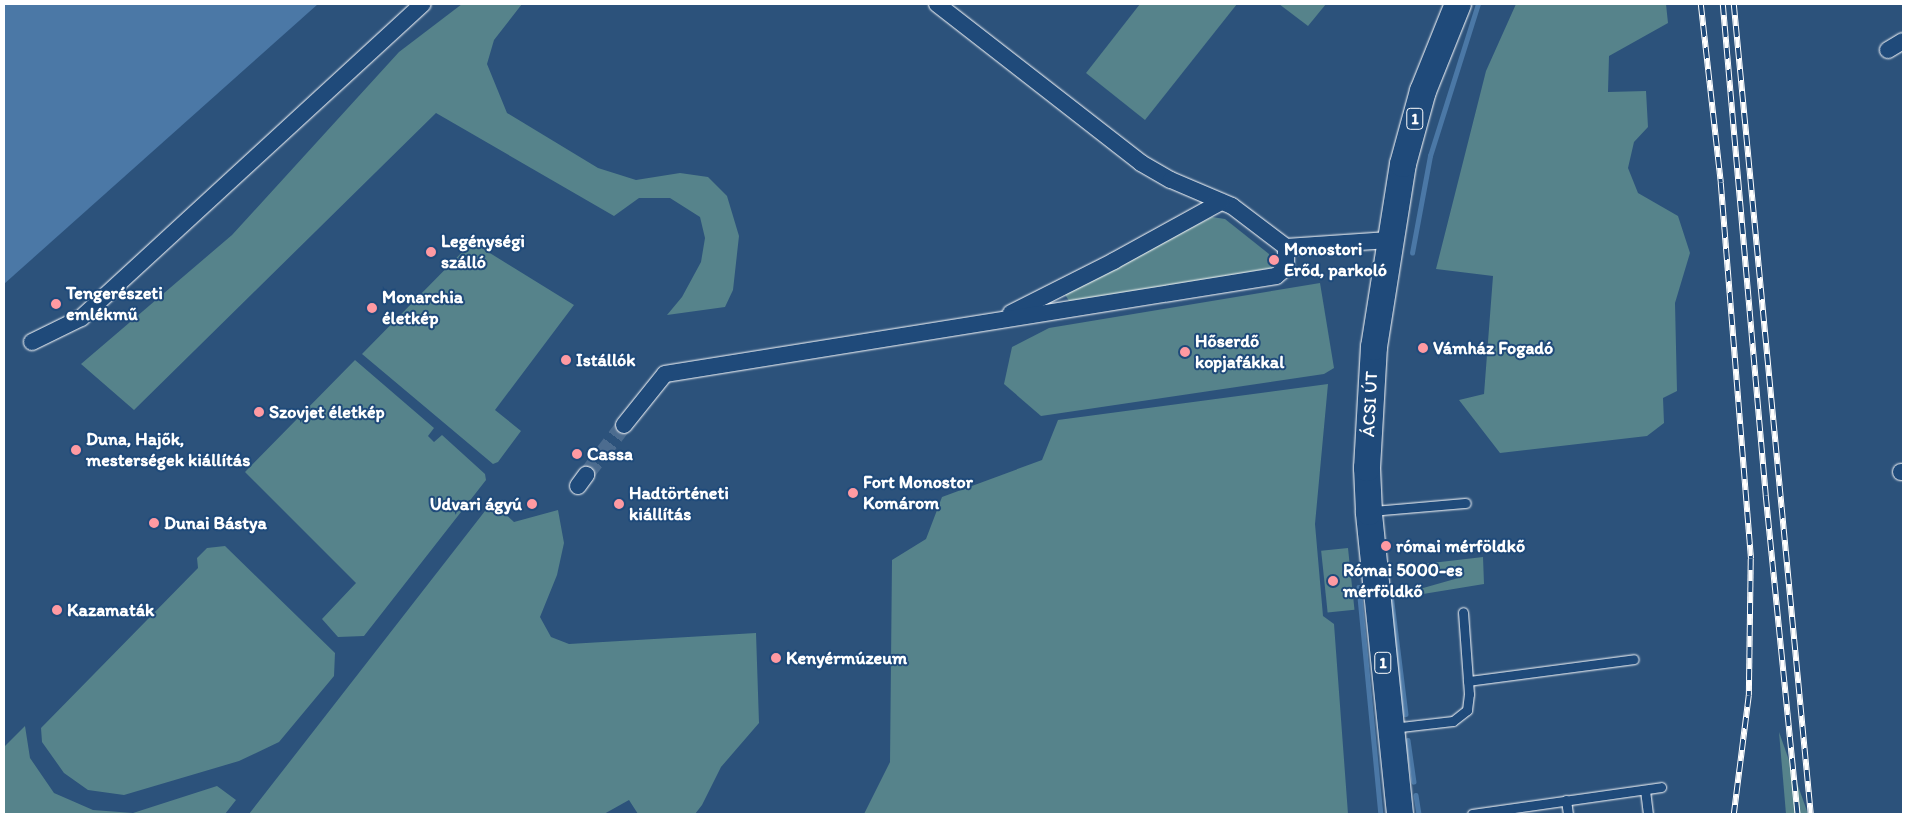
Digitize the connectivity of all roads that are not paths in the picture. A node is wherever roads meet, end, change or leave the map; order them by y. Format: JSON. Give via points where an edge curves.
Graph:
{"nodes":[{"id":1,"x":422,"y":4,"type":"edge"},
{"id":2,"x":936,"y":4,"type":"edge"},
{"id":3,"x":1458,"y":4,"type":"edge"},
{"id":4,"x":1903,"y":41,"type":"edge"},
{"id":5,"x":1888,"y":50,"type":"dead end"},
{"id":6,"x":1221,"y":202,"type":"junction"},
{"id":7,"x":1389,"y":240,"type":"junction"},
{"id":8,"x":1286,"y":247,"type":"junction"},
{"id":9,"x":1062,"y":287,"type":"junction"},
{"id":10,"x":1074,"y":309,"type":"junction"},
{"id":11,"x":1000,"y":319,"type":"junction"},
{"id":12,"x":32,"y":342,"type":"dead end"},
{"id":13,"x":624,"y":425,"type":"tunnel mouth"},
{"id":14,"x":1466,"y":503,"type":"dead end"},
{"id":15,"x":1369,"y":512,"type":"junction"},
{"id":16,"x":1463,"y":612,"type":"dead end"},
{"id":17,"x":1634,"y":659,"type":"dead end"},
{"id":18,"x":1468,"y":681,"type":"junction"},
{"id":19,"x":1389,"y":728,"type":"junction"},
{"id":20,"x":1661,"y":787,"type":"dead end"},
{"id":21,"x":1644,"y":790,"type":"junction"},
{"id":22,"x":1566,"y":800,"type":"junction"},
{"id":23,"x":1400,"y":814,"type":"edge"},
{"id":24,"x":1472,"y":814,"type":"edge"},
{"id":25,"x":1568,"y":814,"type":"edge"},
{"id":26,"x":1648,"y":814,"type":"edge"}],
"edges":[{"from":1,"to":12,"type":"street","via":[[81,318]]},
{"from":2,"to":6,"type":"street","via":[[1141,163]]},
{"from":3,"to":7,"type":"main road","name":"ÁCSI ÚT","number":"1","via":[[1424,91],[1403,164]]},
{"from":4,"to":5,"type":"street"},
{"from":6,"to":8,"type":"street","via":[[1232,206]]},
{"from":6,"to":9,"type":"street"},
{"from":7,"to":8,"type":"street"},
{"from":7,"to":15,"type":"main road","name":"ÁCSI ÚT","number":"1","via":[[1374,347],[1367,468]]},
{"from":8,"to":10,"type":"street","via":[[1286,268],[1276,276]]},
{"from":9,"to":10,"type":"street","via":[[1062,300]]},
{"from":9,"to":11,"type":"street"},
{"from":10,"to":11,"type":"street"},
{"from":11,"to":13,"type":"street","via":[[665,374]]},
{"from":14,"to":15,"type":"lane"},
{"from":15,"to":19,"type":"main road","name":"ÁCSI ÚT","number":"1"},
{"from":16,"to":18,"type":"lane"},
{"from":17,"to":18,"type":"lane"},
{"from":18,"to":19,"type":"lane","via":[[1469,704],[1459,719]]},
{"from":19,"to":23,"type":"main road","name":"ÁCSI ÚT","number":"1"},
{"from":20,"to":21,"type":"lane"},
{"from":21,"to":22,"type":"lane"},
{"from":21,"to":26,"type":"lane"},
{"from":22,"to":24,"type":"lane"},
{"from":22,"to":25,"type":"lane"}]}
